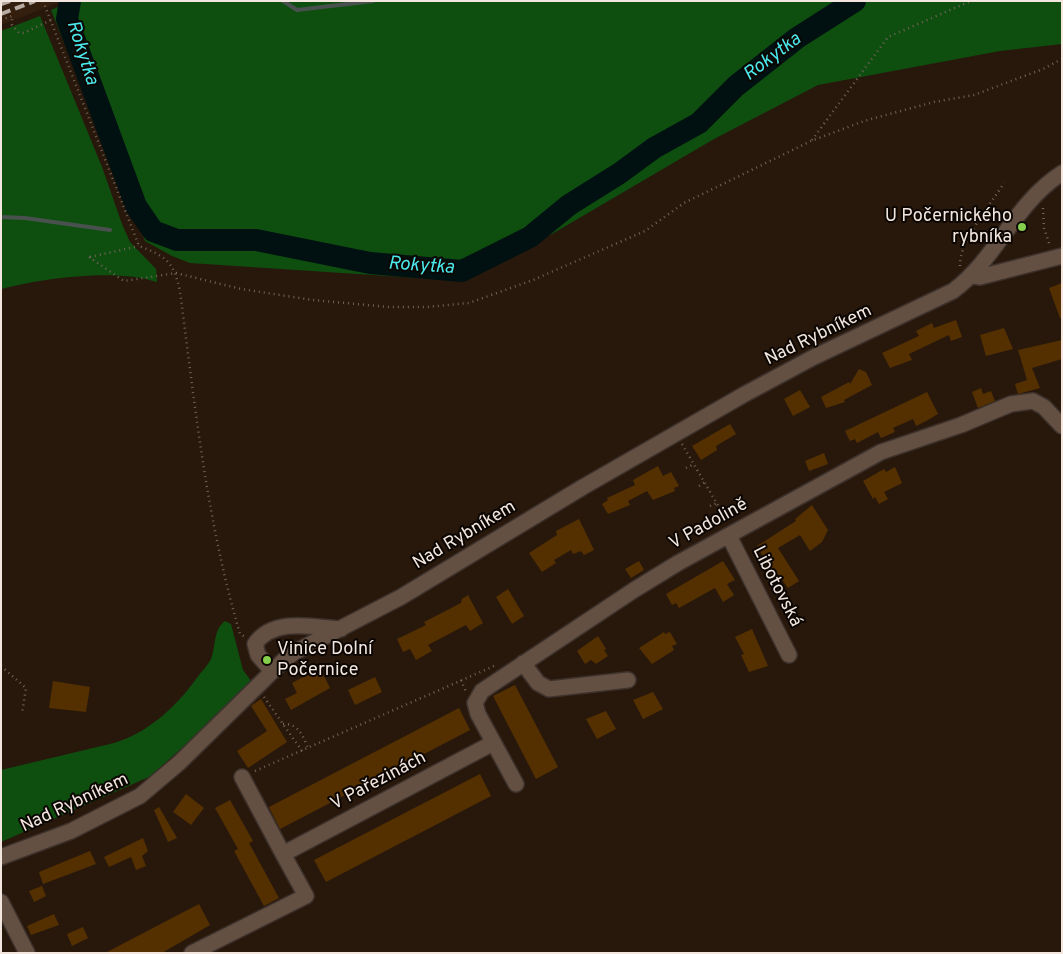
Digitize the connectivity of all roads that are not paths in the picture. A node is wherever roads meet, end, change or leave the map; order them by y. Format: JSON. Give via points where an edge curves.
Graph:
{"nodes":[{"id":1,"x":1062,"y":173,"type":"edge"},
{"id":2,"x":994,"y":248,"type":"junction"},
{"id":3,"x":1058,"y":257,"type":"edge"},
{"id":4,"x":1010,"y":269,"type":"junction"},
{"id":5,"x":973,"y":276,"type":"junction"},
{"id":6,"x":1062,"y":426,"type":"edge"},
{"id":7,"x":729,"y":529,"type":"junction"},
{"id":8,"x":342,"y":629,"type":"junction"},
{"id":9,"x":789,"y":655,"type":"dead end"},
{"id":10,"x":523,"y":662,"type":"junction"},
{"id":11,"x":272,"y":671,"type":"junction"},
{"id":12,"x":628,"y":680,"type":"dead end"},
{"id":13,"x":493,"y":744,"type":"junction"},
{"id":14,"x":242,"y":777,"type":"road end"},
{"id":15,"x":516,"y":784,"type":"dead end"},
{"id":16,"x":283,"y":854,"type":"junction"},
{"id":17,"x":1,"y":857,"type":"edge"},
{"id":18,"x":1,"y":902,"type":"edge"},
{"id":19,"x":27,"y":953,"type":"edge"},
{"id":20,"x":192,"y":953,"type":"edge"}],
"edges":[{"from":1,"to":2,"type":"street","name":"Nad Rybníkem","via":[[1022,209]]},
{"from":2,"to":4,"type":"street"},
{"from":2,"to":5,"type":"street","name":"Nad Rybníkem"},
{"from":3,"to":4,"type":"street","name":"Nad Rybníkem"},
{"from":4,"to":5,"type":"street","name":"Nad Rybníkem","via":[[980,278]]},
{"from":5,"to":8,"type":"street","name":"Nad Rybníkem","via":[[932,303],[745,394]]},
{"from":6,"to":7,"type":"street","name":"V Padolině","via":[[1044,407],[1033,401],[1011,404],[881,452]]},
{"from":7,"to":9,"type":"street","name":"Libotovská"},
{"from":7,"to":10,"type":"street","name":"V Padolině"},
{"from":8,"to":11,"type":"street","name":"Nad Rybníkem","via":[[296,652]]},
{"from":8,"to":11,"type":"street","via":[[294,626],[275,628],[261,635],[255,644],[258,655]]},
{"from":10,"to":12,"type":"street","via":[[538,682],[549,689]]},
{"from":10,"to":13,"type":"street","name":"V Padolině","via":[[482,691],[476,702],[478,714]]},
{"from":11,"to":17,"type":"street","name":"Nad Rybníkem","via":[[179,763],[140,796],[71,831]]},
{"from":13,"to":15,"type":"street","name":"V Padolině"},
{"from":13,"to":16,"type":"street","name":"V Pařezinách"},
{"from":14,"to":16,"type":"street"},
{"from":16,"to":20,"type":"street","via":[[306,896]]},
{"from":18,"to":19,"type":"street"}]}
